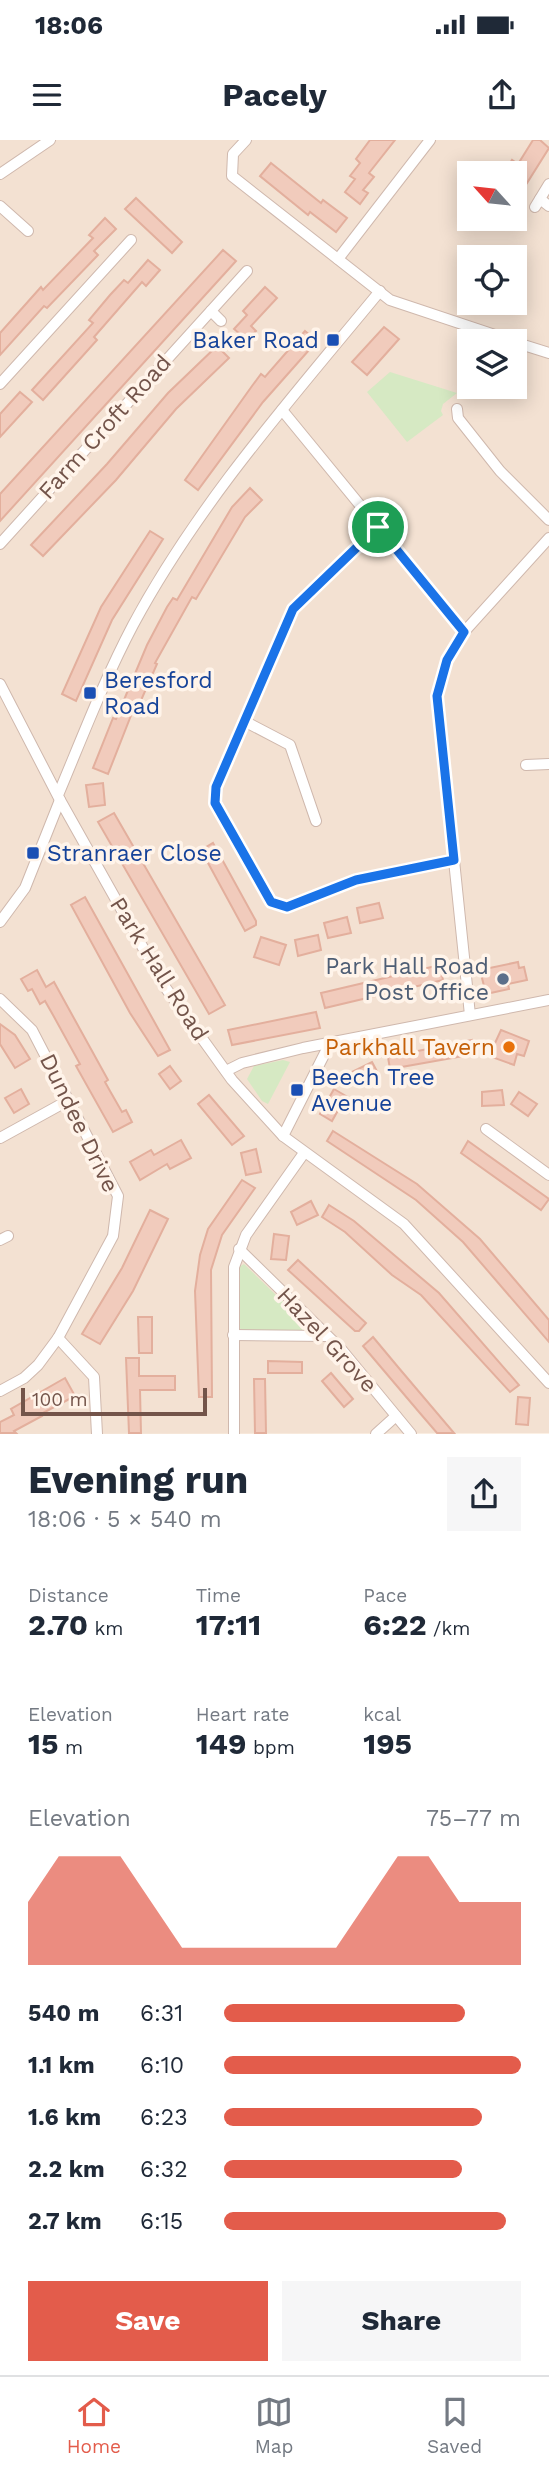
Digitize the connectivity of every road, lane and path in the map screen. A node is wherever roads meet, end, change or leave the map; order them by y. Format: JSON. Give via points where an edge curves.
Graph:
{"nodes":[{"id":1,"x":50,"y":140,"type":"edge"},
{"id":2,"x":246,"y":140,"type":"edge"},
{"id":3,"x":430,"y":140,"type":"edge"},
{"id":4,"x":0,"y":174,"type":"edge"},
{"id":5,"x":549,"y":184,"type":"edge"},
{"id":6,"x":541,"y":204,"type":"edge"},
{"id":7,"x":0,"y":206,"type":"edge"},
{"id":8,"x":28,"y":232,"type":"dead end"},
{"id":9,"x":131,"y":240,"type":"dead end"},
{"id":10,"x":338,"y":259,"type":"junction"},
{"id":11,"x":247,"y":271,"type":"dead end"},
{"id":12,"x":380,"y":291,"type":"junction"},
{"id":13,"x":211,"y":311,"type":"junction"},
{"id":14,"x":221,"y":321,"type":"dead end"},
{"id":15,"x":478,"y":329,"type":"edge"},
{"id":16,"x":527,"y":345,"type":"edge"},
{"id":17,"x":549,"y":353,"type":"edge"},
{"id":18,"x":0,"y":384,"type":"edge"},
{"id":19,"x":457,"y":409,"type":"dead end"},
{"id":20,"x":282,"y":410,"type":"junction"},
{"id":21,"x":549,"y":520,"type":"edge"},
{"id":22,"x":378,"y":527,"type":"junction"},
{"id":23,"x":549,"y":538,"type":"edge"},
{"id":24,"x":0,"y":544,"type":"edge"},
{"id":25,"x":464,"y":632,"type":"junction"},
{"id":26,"x":0,"y":684,"type":"edge"},
{"id":27,"x":244,"y":721,"type":"junction"},
{"id":28,"x":549,"y":764,"type":"edge"},
{"id":29,"x":526,"y":765,"type":"dead end"},
{"id":30,"x":59,"y":798,"type":"junction"},
{"id":31,"x":316,"y":821,"type":"dead end"},
{"id":32,"x":454,"y":860,"type":"junction"},
{"id":33,"x":0,"y":922,"type":"edge"},
{"id":34,"x":0,"y":999,"type":"edge"},
{"id":35,"x":549,"y":1000,"type":"edge"},
{"id":36,"x":470,"y":1015,"type":"junction"},
{"id":37,"x":330,"y":1043,"type":"junction"},
{"id":38,"x":226,"y":1071,"type":"junction"},
{"id":39,"x":69,"y":1100,"type":"junction"},
{"id":40,"x":486,"y":1129,"type":"dead end"},
{"id":41,"x":283,"y":1136,"type":"junction"},
{"id":42,"x":0,"y":1138,"type":"edge"},
{"id":43,"x":304,"y":1153,"type":"junction"},
{"id":44,"x":549,"y":1175,"type":"edge"},
{"id":45,"x":239,"y":1249,"type":"junction"},
{"id":46,"x":233,"y":1335,"type":"junction"},
{"id":47,"x":326,"y":1336,"type":"junction"},
{"id":48,"x":58,"y":1338,"type":"junction"},
{"id":49,"x":549,"y":1383,"type":"edge"},
{"id":50,"x":0,"y":1391,"type":"edge"},
{"id":51,"x":396,"y":1416,"type":"junction"},
{"id":52,"x":97,"y":1433,"type":"edge"},
{"id":53,"x":234,"y":1433,"type":"edge"},
{"id":54,"x":376,"y":1433,"type":"edge"},
{"id":55,"x":411,"y":1433,"type":"edge"}],
"edges":[{"from":1,"to":4,"type":"street"},
{"from":2,"to":10,"type":"street","via":[[233,154],[232,176]]},
{"from":3,"to":10,"type":"street"},
{"from":5,"to":6,"type":"street"},
{"from":7,"to":8,"type":"street"},
{"from":9,"to":18,"type":"street"},
{"from":10,"to":12,"type":"street"},
{"from":11,"to":13,"type":"street","name":"Farm Croft Road"},
{"from":12,"to":15,"type":"street","via":[[390,300]]},
{"from":12,"to":20,"type":"street"},
{"from":13,"to":14,"type":"street"},
{"from":13,"to":24,"type":"street","name":"Farm Croft Road"},
{"from":16,"to":17,"type":"street"},
{"from":19,"to":21,"type":"street","via":[[458,418],[500,471]]},
{"from":20,"to":22,"type":"street"},
{"from":20,"to":30,"type":"street","via":[[195,526],[134,625]]},
{"from":22,"to":25,"type":"street"},
{"from":22,"to":27,"type":"street","via":[[293,609]]},
{"from":23,"to":25,"type":"street"},
{"from":25,"to":32,"type":"street","via":[[447,660],[437,696]]},
{"from":26,"to":30,"type":"street","name":"Park Hall Road"},
{"from":27,"to":31,"type":"street","via":[[290,745]]},
{"from":27,"to":32,"type":"street","via":[[216,787],[215,803],[271,902],[287,907],[356,880]]},
{"from":28,"to":29,"type":"street"},
{"from":30,"to":33,"type":"street","via":[[25,888]]},
{"from":30,"to":38,"type":"street","name":"Park Hall Road","via":[[164,987]]},
{"from":32,"to":36,"type":"street"},
{"from":34,"to":39,"type":"street","name":"Dundee Drive","via":[[32,1030]]},
{"from":35,"to":36,"type":"street"},
{"from":36,"to":37,"type":"street"},
{"from":37,"to":38,"type":"street","via":[[242,1062]]},
{"from":37,"to":41,"type":"street"},
{"from":38,"to":41,"type":"street"},
{"from":39,"to":42,"type":"street"},
{"from":39,"to":48,"type":"street","name":"Dundee Drive","via":[[118,1196],[113,1236]]},
{"from":40,"to":44,"type":"street"},
{"from":41,"to":43,"type":"street"},
{"from":43,"to":45,"type":"street"},
{"from":43,"to":49,"type":"street","via":[[404,1224]]},
{"from":45,"to":46,"type":"street","via":[[234,1266]]},
{"from":45,"to":47,"type":"street","name":"Hazel Grove"},
{"from":46,"to":47,"type":"street"},
{"from":46,"to":53,"type":"street"},
{"from":47,"to":51,"type":"street","name":"Hazel Grove"},
{"from":48,"to":50,"type":"street","name":"Dundee Drive","via":[[24,1378]]},
{"from":48,"to":52,"type":"street","via":[[94,1377]]},
{"from":51,"to":54,"type":"street"},
{"from":51,"to":55,"type":"street","name":"Hazel Grove"}]}
